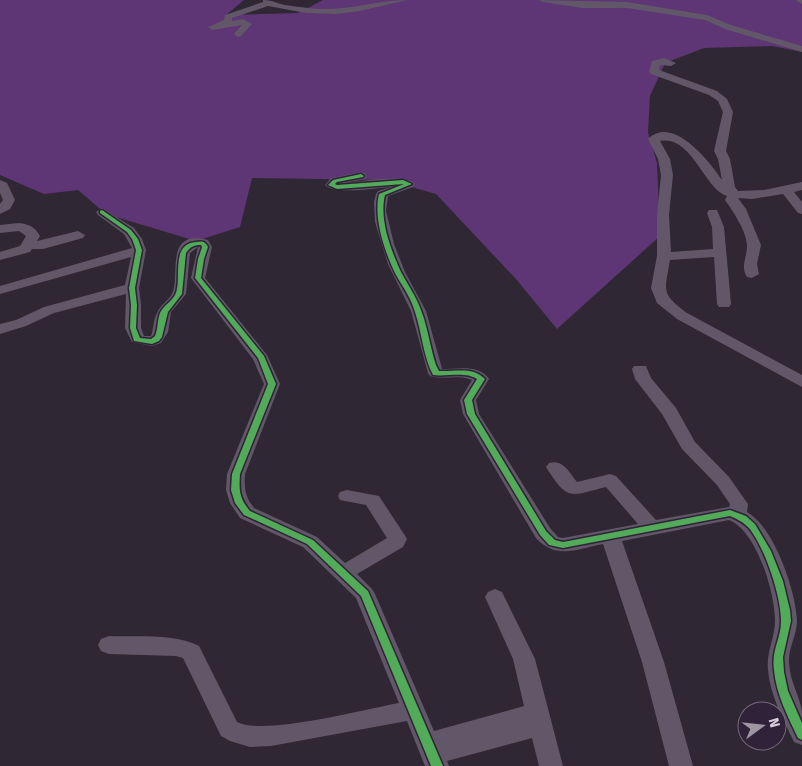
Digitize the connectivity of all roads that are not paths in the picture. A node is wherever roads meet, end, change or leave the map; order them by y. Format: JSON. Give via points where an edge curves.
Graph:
{"nodes":[{"id":1,"x":403,"y":0,"type":"edge"},
{"id":2,"x":543,"y":0,"type":"edge"},
{"id":3,"x":268,"y":1,"type":"edge"},
{"id":4,"x":238,"y":34,"type":"dead end"},
{"id":5,"x":802,"y":49,"type":"edge"},
{"id":6,"x":671,"y":63,"type":"dead end"},
{"id":7,"x":361,"y":176,"type":"dead end"},
{"id":8,"x":0,"y":184,"type":"edge"},
{"id":9,"x":802,"y":186,"type":"edge"},
{"id":10,"x":787,"y":191,"type":"junction"},
{"id":11,"x":734,"y":194,"type":"junction"},
{"id":12,"x":0,"y":210,"type":"edge"},
{"id":13,"x":802,"y":210,"type":"edge"},
{"id":14,"x":102,"y":212,"type":"dead end"},
{"id":15,"x":713,"y":213,"type":"dead end"},
{"id":16,"x":0,"y":229,"type":"edge"},
{"id":17,"x":78,"y":235,"type":"dead end"},
{"id":18,"x":28,"y":246,"type":"junction"},
{"id":19,"x":139,"y":250,"type":"junction"},
{"id":20,"x":720,"y":253,"type":"junction"},
{"id":21,"x":0,"y":256,"type":"edge"},
{"id":22,"x":664,"y":256,"type":"junction"},
{"id":23,"x":752,"y":274,"type":"dead end"},
{"id":24,"x":132,"y":288,"type":"junction"},
{"id":25,"x":0,"y":290,"type":"edge"},
{"id":26,"x":724,"y":304,"type":"dead end"},
{"id":27,"x":0,"y":329,"type":"edge"},
{"id":28,"x":640,"y":369,"type":"dead end"},
{"id":29,"x":802,"y":382,"type":"edge"},
{"id":30,"x":555,"y":467,"type":"dead end"},
{"id":31,"x":347,"y":496,"type":"dead end"},
{"id":32,"x":737,"y":515,"type":"junction"},
{"id":33,"x":652,"y":528,"type":"junction"},
{"id":34,"x":610,"y":534,"type":"junction"},
{"id":35,"x":343,"y":574,"type":"junction"},
{"id":36,"x":495,"y":597,"type":"dead end"},
{"id":37,"x":109,"y":645,"type":"dead end"},
{"id":38,"x":414,"y":710,"type":"junction"},
{"id":39,"x":540,"y":718,"type":"junction"},
{"id":40,"x":802,"y":735,"type":"edge"},
{"id":41,"x":433,"y":755,"type":"edge"},
{"id":42,"x":551,"y":766,"type":"edge"},
{"id":43,"x":681,"y":766,"type":"edge"}],
"edges":[{"from":1,"to":3,"type":"street","via":[[328,12],[283,7]]},
{"from":2,"to":5,"type":"street","via":[[582,5],[627,5],[707,18]]},
{"from":3,"to":4,"type":"street","via":[[233,14],[228,21],[212,27],[248,24]]},
{"from":6,"to":11,"type":"street","via":[[658,61],[654,72],[713,93],[722,100],[728,112],[720,151],[729,187]]},
{"from":7,"to":34,"type":"street","via":[[335,181],[331,185],[409,184],[382,194],[379,201],[389,250],[415,301],[436,373],[479,376],[481,379],[468,400],[471,414],[544,533],[552,543],[563,545]]},
{"from":8,"to":12,"type":"street","via":[[9,200]]},
{"from":9,"to":10,"type":"street"},
{"from":10,"to":11,"type":"street"},
{"from":10,"to":13,"type":"street"},
{"from":11,"to":22,"type":"street","via":[[725,191],[708,168],[679,140],[671,136],[654,139],[664,159],[667,176],[663,215]]},
{"from":11,"to":23,"type":"street","via":[[731,200],[740,209],[754,245],[750,264]]},
{"from":14,"to":19,"type":"street","via":[[129,231]]},
{"from":15,"to":20,"type":"street","via":[[718,227]]},
{"from":16,"to":18,"type":"street","via":[[16,227],[30,230],[33,236]]},
{"from":17,"to":18,"type":"street"},
{"from":18,"to":21,"type":"street"},
{"from":19,"to":24,"type":"street"},
{"from":19,"to":25,"type":"street"},
{"from":20,"to":22,"type":"street"},
{"from":20,"to":26,"type":"street"},
{"from":22,"to":29,"type":"street","via":[[658,288],[664,302],[682,316]]},
{"from":24,"to":27,"type":"street","via":[[49,310]]},
{"from":24,"to":35,"type":"street","via":[[133,328],[137,339],[146,342],[156,340],[162,333],[163,314],[178,294],[182,256],[188,245],[195,242],[206,247],[198,278],[261,358],[272,384],[236,474],[235,490],[239,503],[247,513],[310,542]]},
{"from":28,"to":32,"type":"street","via":[[643,379],[670,412],[688,445],[739,504]]},
{"from":30,"to":33,"type":"street","via":[[573,489],[610,480]]},
{"from":31,"to":35,"type":"street","via":[[372,500],[396,542]]},
{"from":32,"to":33,"type":"street"},
{"from":32,"to":40,"type":"street","via":[[754,528],[781,589],[786,621],[777,660],[784,698]]},
{"from":33,"to":34,"type":"street"},
{"from":34,"to":43,"type":"street","via":[[653,662]]},
{"from":35,"to":38,"type":"street","via":[[365,594]]},
{"from":36,"to":39,"type":"street","via":[[524,659]]},
{"from":37,"to":38,"type":"street","via":[[176,647],[192,652],[229,728],[250,737],[300,732]]},
{"from":38,"to":41,"type":"street"},
{"from":39,"to":41,"type":"street"},
{"from":39,"to":42,"type":"street"}]}
